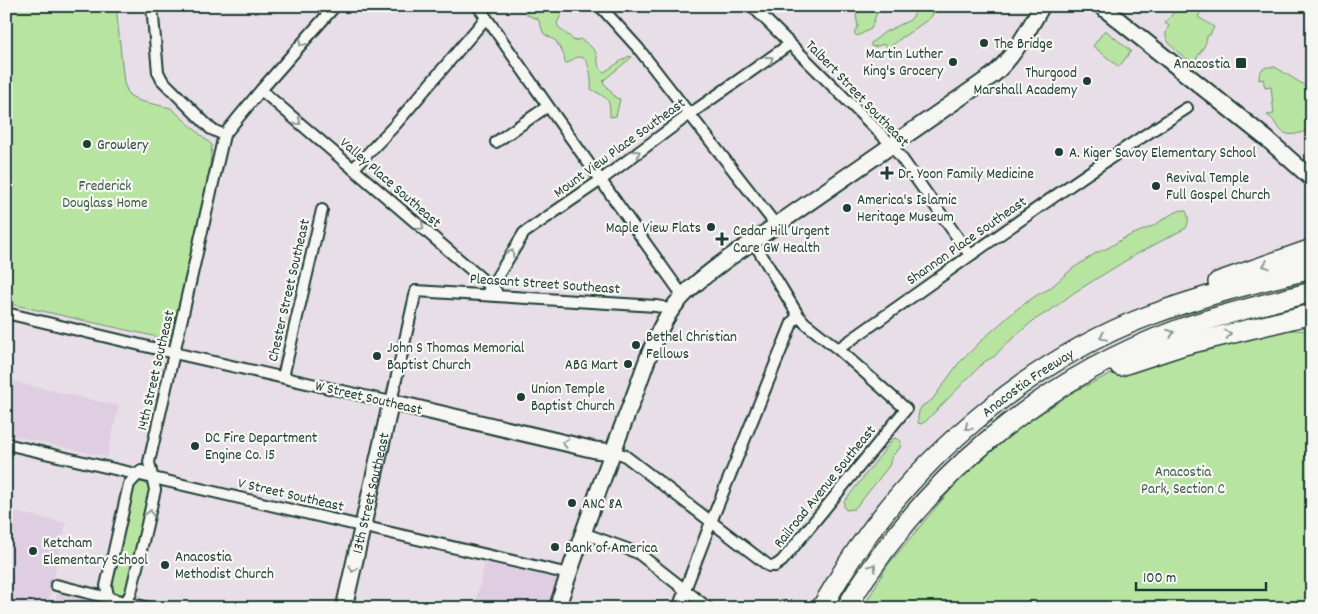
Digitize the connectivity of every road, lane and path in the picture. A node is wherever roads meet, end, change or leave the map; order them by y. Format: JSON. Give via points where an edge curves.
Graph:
{"nodes":[{"id":1,"x":152,"y":6,"type":"edge"},
{"id":2,"x":335,"y":6,"type":"edge"},
{"id":3,"x":478,"y":6,"type":"edge"},
{"id":4,"x":600,"y":6,"type":"edge"},
{"id":5,"x":752,"y":6,"type":"edge"},
{"id":6,"x":1101,"y":6,"type":"edge"},
{"id":7,"x":1041,"y":8,"type":"edge"},
{"id":8,"x":486,"y":18,"type":"junction"},
{"id":9,"x":790,"y":44,"type":"junction"},
{"id":10,"x":261,"y":90,"type":"junction"},
{"id":11,"x":548,"y":106,"type":"junction"},
{"id":12,"x":1187,"y":108,"type":"dead end"},
{"id":13,"x":690,"y":114,"type":"junction"},
{"id":14,"x":224,"y":134,"type":"junction"},
{"id":15,"x":496,"y":142,"type":"dead end"},
{"id":16,"x":892,"y":146,"type":"junction"},
{"id":17,"x":353,"y":169,"type":"junction"},
{"id":18,"x":1312,"y":179,"type":"edge"},
{"id":19,"x":601,"y":180,"type":"junction"},
{"id":20,"x":322,"y":210,"type":"dead end"},
{"id":21,"x":776,"y":225,"type":"junction"},
{"id":22,"x":753,"y":241,"type":"junction"},
{"id":23,"x":1312,"y":249,"type":"edge"},
{"id":24,"x":970,"y":255,"type":"junction"},
{"id":25,"x":1312,"y":269,"type":"edge"},
{"id":26,"x":416,"y":290,"type":"joint"},
{"id":27,"x":489,"y":291,"type":"junction"},
{"id":28,"x":1312,"y":292,"type":"edge"},
{"id":29,"x":683,"y":296,"type":"junction"},
{"id":30,"x":670,"y":311,"type":"junction"},
{"id":31,"x":6,"y":314,"type":"edge"},
{"id":32,"x":1312,"y":314,"type":"edge"},
{"id":33,"x":798,"y":315,"type":"junction"},
{"id":34,"x":1147,"y":316,"type":"junction"},
{"id":35,"x":838,"y":349,"type":"junction"},
{"id":36,"x":174,"y":353,"type":"junction"},
{"id":37,"x":283,"y":377,"type":"junction"},
{"id":38,"x":1049,"y":394,"type":"junction"},
{"id":39,"x":391,"y":402,"type":"junction"},
{"id":40,"x":6,"y":444,"type":"edge"},
{"id":41,"x":612,"y":452,"type":"junction"},
{"id":42,"x":149,"y":462,"type":"junction"},
{"id":43,"x":138,"y":474,"type":"junction"},
{"id":44,"x":152,"y":478,"type":"junction"},
{"id":45,"x":711,"y":522,"type":"junction"},
{"id":46,"x":363,"y":526,"type":"junction"},
{"id":47,"x":583,"y":534,"type":"junction"},
{"id":48,"x":569,"y":574,"type":"junction"},
{"id":49,"x":56,"y":585,"type":"dead end"},
{"id":50,"x":684,"y":590,"type":"junction"},
{"id":51,"x":108,"y":597,"type":"junction"},
{"id":52,"x":122,"y":605,"type":"edge"},
{"id":53,"x":822,"y":606,"type":"edge"},
{"id":54,"x":111,"y":608,"type":"edge"},
{"id":55,"x":150,"y":608,"type":"edge"},
{"id":56,"x":344,"y":608,"type":"edge"},
{"id":57,"x":557,"y":608,"type":"edge"},
{"id":58,"x":678,"y":608,"type":"edge"},
{"id":59,"x":708,"y":608,"type":"edge"},
{"id":60,"x":846,"y":608,"type":"edge"}],
"edges":[{"from":1,"to":14,"type":"street","via":[[158,72],[162,80],[211,129]]},
{"from":2,"to":10,"type":"street","one_way":true},
{"from":3,"to":8,"type":"street"},
{"from":4,"to":13,"type":"street"},
{"from":5,"to":9,"type":"street","name":"Talbert Street Southeast"},
{"from":6,"to":18,"type":"main road"},
{"from":7,"to":16,"type":"main road","via":[[1002,68]]},
{"from":8,"to":11,"type":"street"},
{"from":8,"to":17,"type":"street"},
{"from":13,"to":9,"type":"street","name":"Mount View Place Southeast","one_way":true},
{"from":9,"to":16,"type":"street","name":"Talbert Street Southeast"},
{"from":10,"to":14,"type":"street"},
{"from":10,"to":17,"type":"street","name":"Valley Place Southeast","one_way":true},
{"from":11,"to":15,"type":"street"},
{"from":11,"to":19,"type":"street"},
{"from":12,"to":24,"type":"street","name":"Shannon Place Southeast"},
{"from":19,"to":13,"type":"street","name":"Mount View Place Southeast","one_way":true},
{"from":13,"to":21,"type":"street"},
{"from":14,"to":36,"type":"street","name":"14th Street Southeast"},
{"from":16,"to":21,"type":"main road"},
{"from":16,"to":24,"type":"street","name":"Talbert Street Southeast"},
{"from":17,"to":27,"type":"street","name":"Valley Place Southeast","one_way":true},
{"from":27,"to":19,"type":"street","name":"Mount View Place Southeast","one_way":true,"via":[[524,233]]},
{"from":19,"to":29,"type":"street"},
{"from":20,"to":37,"type":"street","name":"Chester Street Southeast"},
{"from":21,"to":22,"type":"main road"},
{"from":22,"to":29,"type":"main road"},
{"from":22,"to":33,"type":"street"},
{"from":23,"to":34,"type":"highway","one_way":true,"via":[[1221,281]]},
{"from":24,"to":35,"type":"street","name":"Shannon Place Southeast"},
{"from":25,"to":34,"type":"highway","name":"Anacostia Freeway"},
{"from":26,"to":27,"type":"street","name":"Pleasant Street Southeast"},
{"from":26,"to":39,"type":"street","name":"13th Street Southeast"},
{"from":27,"to":30,"type":"street","name":"Pleasant Street Southeast","via":[[502,296],[656,306]]},
{"from":38,"to":28,"type":"highway","name":"Anacostia Freeway","one_way":true,"via":[[1133,348],[1170,333],[1237,311]]},
{"from":29,"to":30,"type":"main road"},
{"from":30,"to":41,"type":"main road","via":[[653,345]]},
{"from":31,"to":36,"type":"street","name":"W Street Southeast"},
{"from":38,"to":32,"type":"highway","one_way":true,"via":[[1166,350]]},
{"from":33,"to":35,"type":"street"},
{"from":33,"to":45,"type":"street"},
{"from":34,"to":53,"type":"highway","name":"Anacostia Freeway","one_way":true,"via":[[1086,345],[1044,370],[955,439],[878,521]]},
{"from":35,"to":45,"type":"street","name":"Railroad Avenue Southeast","via":[[906,409],[775,566],[769,566]]},
{"from":36,"to":37,"type":"street","name":"W Street Southeast"},
{"from":36,"to":42,"type":"street","name":"14th Street Southeast"},
{"from":37,"to":39,"type":"street","name":"W Street Southeast"},
{"from":60,"to":38,"type":"highway","name":"Anacostia Freeway","one_way":true,"via":[[889,544],[935,490],[986,441]]},
{"from":41,"to":39,"type":"main road","name":"W Street Southeast","one_way":true},
{"from":39,"to":46,"type":"main road","name":"13th Street Southeast"},
{"from":40,"to":43,"type":"street","name":"V Street Southeast"},
{"from":41,"to":45,"type":"street","name":"W Street Southeast","via":[[624,455]]},
{"from":41,"to":47,"type":"main road"},
{"from":42,"to":43,"type":"street"},
{"from":42,"to":44,"type":"street","name":"14th Street Southeast"},
{"from":43,"to":44,"type":"street","name":"V Street Southeast"},
{"from":43,"to":51,"type":"street","via":[[129,484],[106,586]]},
{"from":44,"to":46,"type":"street","name":"V Street Southeast"},
{"from":52,"to":44,"type":"street","name":"14th Street Southeast","one_way":true,"via":[[131,593],[156,490]]},
{"from":45,"to":50,"type":"street"},
{"from":46,"to":48,"type":"street","name":"V Street Southeast"},
{"from":46,"to":56,"type":"main road","name":"13th Street Southeast","one_way":true},
{"from":47,"to":48,"type":"main road"},
{"from":47,"to":50,"type":"street","via":[[638,553]]},
{"from":48,"to":57,"type":"main road"},
{"from":49,"to":51,"type":"street"},
{"from":50,"to":58,"type":"street"},
{"from":50,"to":59,"type":"street"},
{"from":51,"to":52,"type":"street"},
{"from":51,"to":54,"type":"street"},
{"from":52,"to":55,"type":"street"}]}
